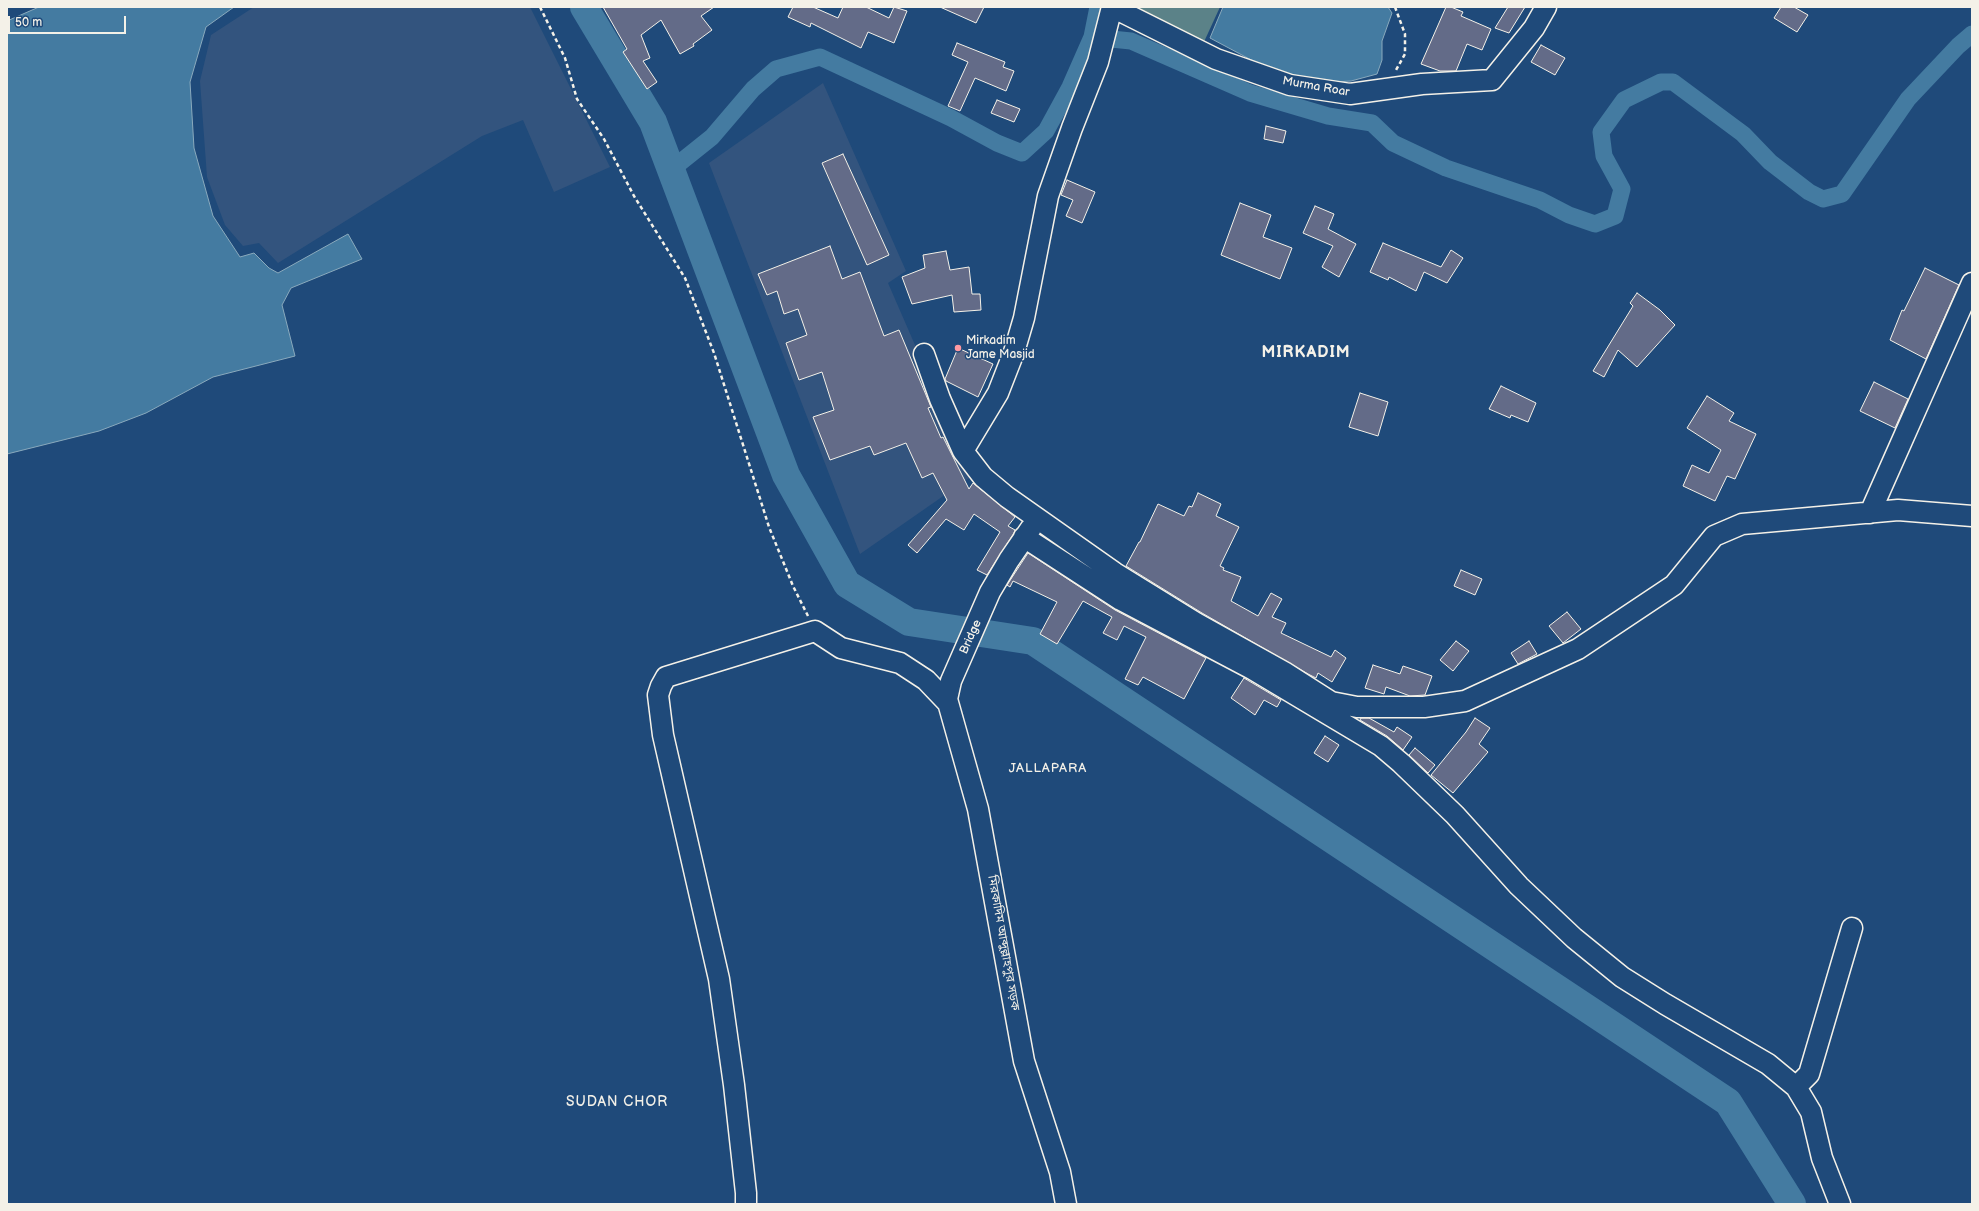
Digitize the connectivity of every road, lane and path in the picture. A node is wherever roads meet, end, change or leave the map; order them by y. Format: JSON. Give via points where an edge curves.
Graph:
{"nodes":[{"id":1,"x":540,"y":7,"type":"edge"},
{"id":2,"x":1395,"y":7,"type":"edge"},
{"id":3,"x":1546,"y":7,"type":"edge"},
{"id":4,"x":1111,"y":13,"type":"edge"},
{"id":5,"x":1392,"y":88,"type":"junction"},
{"id":6,"x":1972,"y":283,"type":"edge"},
{"id":7,"x":924,"y":354,"type":"dead end"},
{"id":8,"x":963,"y":451,"type":"junction"},
{"id":9,"x":1870,"y":513,"type":"junction"},
{"id":10,"x":1972,"y":516,"type":"edge"},
{"id":11,"x":1038,"y":519,"type":"junction"},
{"id":12,"x":1024,"y":537,"type":"junction"},
{"id":13,"x":815,"y":631,"type":"junction"},
{"id":14,"x":947,"y":702,"type":"junction"},
{"id":15,"x":1852,"y":928,"type":"dead end"},
{"id":16,"x":1796,"y":1087,"type":"junction"},
{"id":17,"x":746,"y":1204,"type":"edge"},
{"id":18,"x":1066,"y":1204,"type":"edge"},
{"id":19,"x":1840,"y":1204,"type":"edge"}],
"edges":[{"from":1,"to":13,"type":"path","via":[[565,58],[576,99],[604,139],[634,196],[685,278],[714,353],[769,527]]},
{"from":2,"to":5,"type":"path","via":[[1405,34],[1405,54],[1390,78]]},
{"from":3,"to":5,"type":"street","name":"Murma Roar","via":[[1534,28],[1492,80]]},
{"from":4,"to":5,"type":"street","name":"Murma Roar","via":[[1216,59],[1290,85],[1350,94]]},
{"from":4,"to":8,"type":"street","via":[[1098,62],[1048,196],[1024,318],[1014,352],[998,393]]},
{"from":6,"to":9,"type":"street"},
{"from":7,"to":8,"type":"street"},
{"from":8,"to":11,"type":"street","via":[[983,477]]},
{"from":9,"to":10,"type":"street","via":[[1898,510]]},
{"from":9,"to":11,"type":"street","via":[[1742,524],[1714,536],[1674,585],[1578,649],[1465,701],[1424,708],[1357,706],[1332,702],[1116,573]]},
{"from":11,"to":12,"type":"street","name":"Bridge"},
{"from":12,"to":14,"type":"street","name":"Bridge","via":[[990,592],[951,681]]},
{"from":12,"to":16,"type":"street","via":[[1121,600],[1252,669],[1381,746],[1455,815],[1519,886],[1574,938],[1622,977],[1768,1064]]},
{"from":13,"to":14,"type":"street","via":[[841,648],[900,662],[926,680]]},
{"from":13,"to":17,"type":"street","via":[[666,678],[658,695],[663,735],[719,979]]},
{"from":14,"to":18,"type":"street","name":"মিরকাদিম আব্দুল্লাহপুর সড়ক","via":[[956,725],[978,809],[1024,1061],[1060,1172]]},
{"from":15,"to":16,"type":"street","via":[[1809,1074]]},
{"from":16,"to":19,"type":"street","via":[[1811,1112],[1822,1158]]}]}
